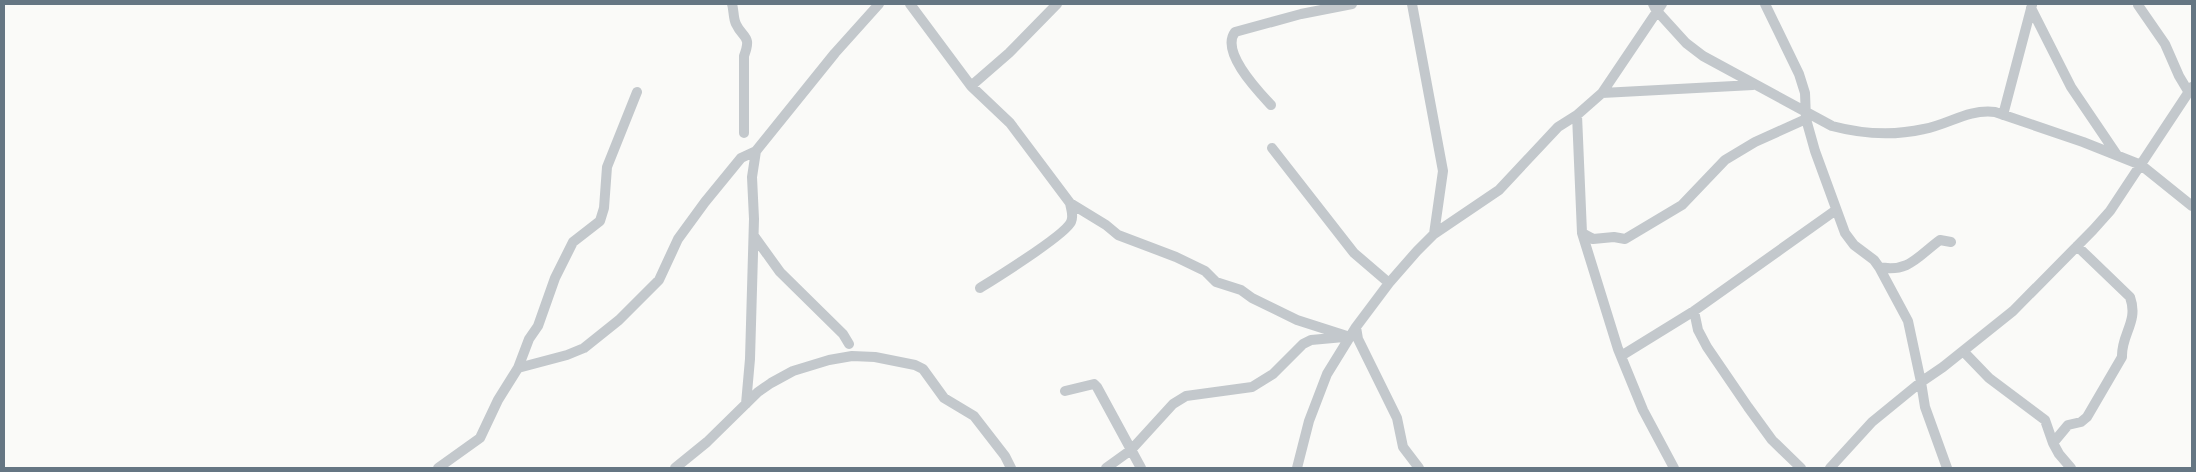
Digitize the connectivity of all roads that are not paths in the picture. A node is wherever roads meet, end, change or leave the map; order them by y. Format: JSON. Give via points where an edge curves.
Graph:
{"nodes":[{"id":1,"x":732,"y":4,"type":"edge"},
{"id":2,"x":878,"y":4,"type":"edge"},
{"id":3,"x":910,"y":4,"type":"edge"},
{"id":4,"x":1057,"y":4,"type":"edge"},
{"id":5,"x":1352,"y":4,"type":"edge"},
{"id":6,"x":1412,"y":4,"type":"edge"},
{"id":7,"x":1765,"y":4,"type":"edge"},
{"id":8,"x":2138,"y":5,"type":"dead end"},
{"id":9,"x":1657,"y":6,"type":"edge"},
{"id":10,"x":2031,"y":6,"type":"edge"},
{"id":11,"x":1754,"y":85,"type":"junction"},
{"id":12,"x":971,"y":86,"type":"junction"},
{"id":13,"x":2190,"y":89,"type":"edge"},
{"id":14,"x":637,"y":92,"type":"dead end"},
{"id":15,"x":1602,"y":92,"type":"junction"},
{"id":16,"x":1271,"y":105,"type":"dead end"},
{"id":17,"x":1577,"y":115,"type":"junction"},
{"id":18,"x":2003,"y":115,"type":"junction"},
{"id":19,"x":1806,"y":116,"type":"junction"},
{"id":20,"x":744,"y":133,"type":"dead end"},
{"id":21,"x":1272,"y":148,"type":"dead end"},
{"id":22,"x":756,"y":151,"type":"junction"},
{"id":23,"x":2117,"y":155,"type":"junction"},
{"id":24,"x":2141,"y":166,"type":"junction"},
{"id":25,"x":1070,"y":203,"type":"junction"},
{"id":26,"x":2192,"y":206,"type":"edge"},
{"id":27,"x":1836,"y":210,"type":"junction"},
{"id":28,"x":1434,"y":234,"type":"junction"},
{"id":29,"x":1582,"y":234,"type":"junction"},
{"id":30,"x":754,"y":236,"type":"junction"},
{"id":31,"x":1951,"y":242,"type":"dead end"},
{"id":32,"x":2077,"y":246,"type":"junction"},
{"id":33,"x":1879,"y":267,"type":"junction"},
{"id":34,"x":1389,"y":283,"type":"junction"},
{"id":35,"x":980,"y":288,"type":"dead end"},
{"id":36,"x":1694,"y":311,"type":"junction"},
{"id":37,"x":1356,"y":327,"type":"junction"},
{"id":38,"x":1350,"y":337,"type":"junction"},
{"id":39,"x":848,"y":344,"type":"dead end"},
{"id":40,"x":1963,"y":351,"type":"junction"},
{"id":41,"x":1621,"y":356,"type":"junction"},
{"id":42,"x":518,"y":368,"type":"junction"},
{"id":43,"x":1921,"y":382,"type":"junction"},
{"id":44,"x":1065,"y":391,"type":"dead end"},
{"id":45,"x":746,"y":404,"type":"junction"},
{"id":46,"x":2053,"y":442,"type":"junction"},
{"id":47,"x":1131,"y":450,"type":"junction"},
{"id":48,"x":438,"y":468,"type":"edge"},
{"id":49,"x":675,"y":468,"type":"edge"},
{"id":50,"x":1011,"y":468,"type":"edge"},
{"id":51,"x":1106,"y":468,"type":"edge"},
{"id":52,"x":1141,"y":468,"type":"edge"},
{"id":53,"x":1297,"y":468,"type":"edge"},
{"id":54,"x":1419,"y":468,"type":"edge"},
{"id":55,"x":1674,"y":468,"type":"edge"},
{"id":56,"x":1801,"y":468,"type":"edge"},
{"id":57,"x":1830,"y":468,"type":"edge"},
{"id":58,"x":1947,"y":468,"type":"edge"},
{"id":59,"x":2071,"y":468,"type":"edge"}],
"edges":[{"from":1,"to":20,"type":"street","via":[[735,23],[746,36],[748,45],[744,56]]},
{"from":2,"to":22,"type":"street","via":[[834,53]]},
{"from":3,"to":12,"type":"street"},
{"from":4,"to":12,"type":"street"},
{"from":5,"to":16,"type":"street","via":[[1235,32],[1232,52]]},
{"from":6,"to":28,"type":"street","via":[[1443,171]]},
{"from":7,"to":19,"type":"street","via":[[1799,74],[1805,92]]},
{"from":8,"to":13,"type":"street","via":[[2166,44],[2179,76]]},
{"from":9,"to":11,"type":"street","via":[[1686,43],[1720,67]]},
{"from":9,"to":15,"type":"street"},
{"from":10,"to":18,"type":"street"},
{"from":10,"to":23,"type":"street","via":[[2071,86]]},
{"from":11,"to":15,"type":"street"},
{"from":11,"to":19,"type":"street"},
{"from":12,"to":25,"type":"street","via":[[1010,124]]},
{"from":13,"to":24,"type":"street"},
{"from":14,"to":42,"type":"street","via":[[607,167],[600,221],[573,242]]},
{"from":15,"to":17,"type":"street"},
{"from":17,"to":28,"type":"street","via":[[1558,127],[1499,190]]},
{"from":17,"to":29,"type":"street"},
{"from":18,"to":19,"type":"street","via":[[1975,112],[1924,129],[1885,134],[1848,130]]},
{"from":18,"to":23,"type":"street"},
{"from":19,"to":27,"type":"street"},
{"from":19,"to":29,"type":"street","via":[[1725,160],[1682,205],[1625,238],[1593,239]]},
{"from":21,"to":34,"type":"street","via":[[1354,252]]},
{"from":22,"to":30,"type":"street","via":[[752,176]]},
{"from":22,"to":42,"type":"street","via":[[741,158],[700,209],[678,240],[660,280],[632,308],[584,348]]},
{"from":23,"to":24,"type":"street"},
{"from":24,"to":26,"type":"street"},
{"from":24,"to":32,"type":"street","via":[[2110,211]]},
{"from":25,"to":35,"type":"street","via":[[1071,222]]},
{"from":25,"to":38,"type":"street","via":[[1118,235],[1176,257],[1205,271],[1216,282],[1241,290],[1297,320]]},
{"from":27,"to":33,"type":"street","via":[[1845,233],[1854,245]]},
{"from":27,"to":36,"type":"street"},
{"from":28,"to":34,"type":"street"},
{"from":29,"to":41,"type":"street"},
{"from":30,"to":39,"type":"street","via":[[780,272],[843,334]]},
{"from":30,"to":45,"type":"street"},
{"from":31,"to":33,"type":"street","via":[[1940,240],[1900,269]]},
{"from":32,"to":40,"type":"street","via":[[2013,311]]},
{"from":32,"to":46,"type":"street","via":[[2130,297],[2133,313],[2119,364],[2086,417],[2081,422],[2068,425]]},
{"from":33,"to":43,"type":"street","via":[[1908,321]]},
{"from":34,"to":37,"type":"street"},
{"from":36,"to":41,"type":"street"},
{"from":36,"to":56,"type":"street","via":[[1698,330],[1707,347],[1772,440]]},
{"from":37,"to":38,"type":"street"},
{"from":37,"to":54,"type":"street","via":[[1358,338],[1397,418],[1402,447]]},
{"from":38,"to":47,"type":"street","via":[[1311,340],[1303,344],[1272,374],[1252,387],[1186,396],[1173,404]]},
{"from":38,"to":53,"type":"street","via":[[1327,374],[1309,421]]},
{"from":40,"to":43,"type":"street"},
{"from":40,"to":46,"type":"street","via":[[1990,378],[2045,420]]},
{"from":41,"to":55,"type":"street","via":[[1643,410]]},
{"from":42,"to":48,"type":"street","via":[[480,438]]},
{"from":43,"to":57,"type":"street","via":[[1872,422]]},
{"from":43,"to":58,"type":"street","via":[[1925,407]]},
{"from":44,"to":47,"type":"street","via":[[1094,384]]},
{"from":45,"to":49,"type":"street"},
{"from":45,"to":50,"type":"street","via":[[758,392],[793,371],[829,360],[852,356],[915,365],[930,376],[944,398],[974,416],[1006,456]]},
{"from":46,"to":59,"type":"street"},
{"from":47,"to":51,"type":"street"},
{"from":47,"to":52,"type":"street"}]}
